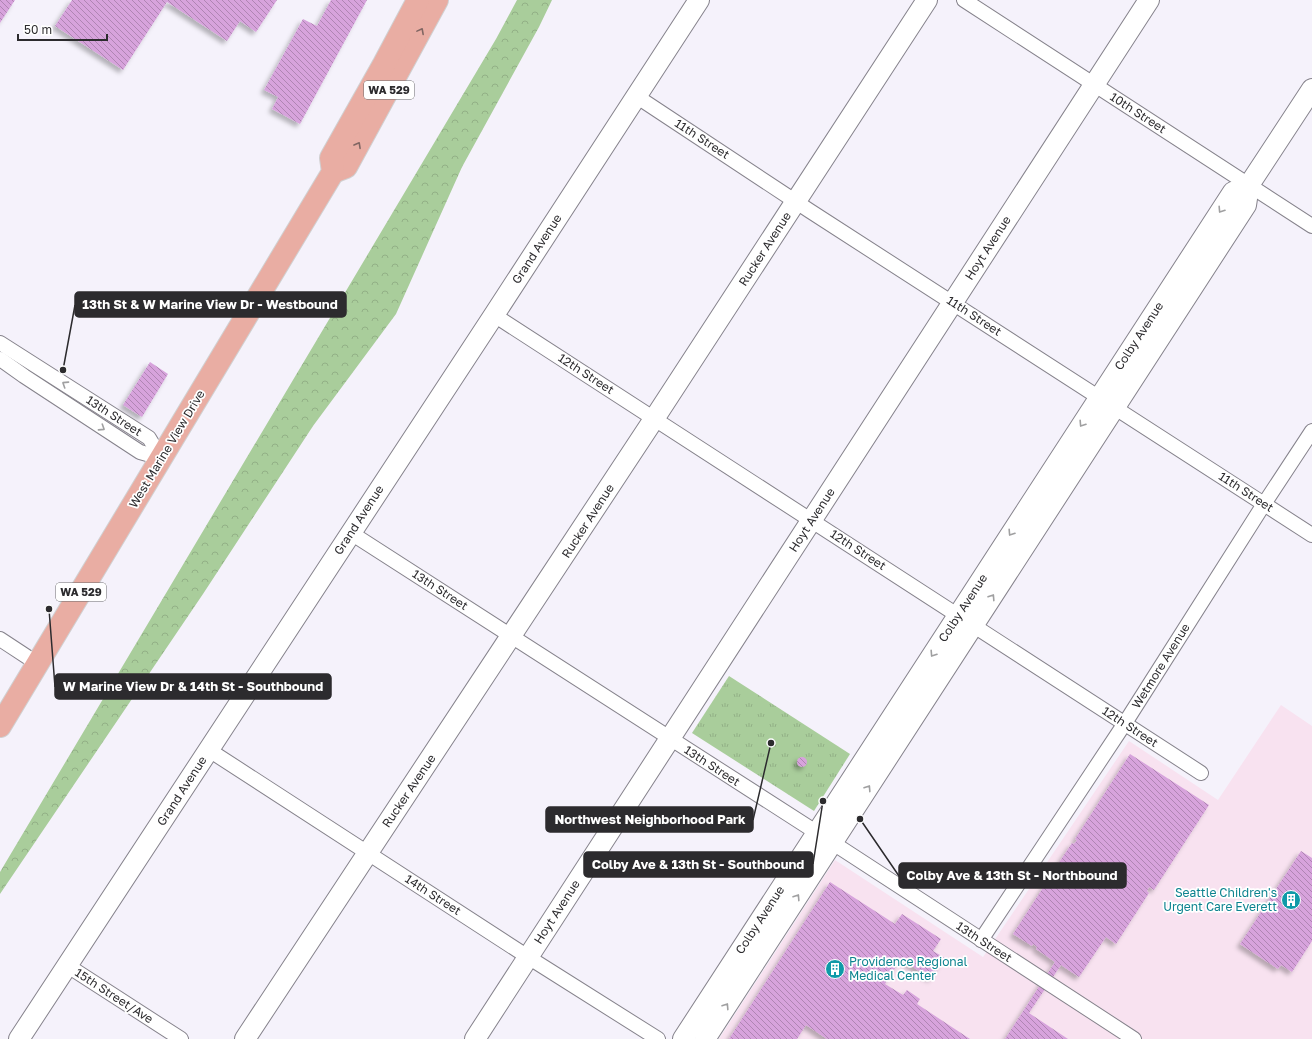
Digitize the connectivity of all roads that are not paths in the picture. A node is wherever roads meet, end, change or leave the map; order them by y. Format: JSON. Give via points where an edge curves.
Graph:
{"nodes":[{"id":1,"x":418,"y":0,"type":"edge"},
{"id":2,"x":437,"y":0,"type":"edge"},
{"id":3,"x":699,"y":0,"type":"edge"},
{"id":4,"x":927,"y":0,"type":"edge"},
{"id":5,"x":964,"y":0,"type":"edge"},
{"id":6,"x":1149,"y":0,"type":"edge"},
{"id":7,"x":1094,"y":84,"type":"junction"},
{"id":8,"x":1312,"y":89,"type":"edge"},
{"id":9,"x":636,"y":96,"type":"junction"},
{"id":10,"x":333,"y":172,"type":"junction"},
{"id":11,"x":1249,"y":185,"type":"junction"},
{"id":12,"x":796,"y":201,"type":"junction"},
{"id":13,"x":1312,"y":226,"type":"edge"},
{"id":14,"x":953,"y":303,"type":"junction"},
{"id":15,"x":494,"y":315,"type":"junction"},
{"id":16,"x":0,"y":343,"type":"edge"},
{"id":17,"x":0,"y":359,"type":"edge"},
{"id":18,"x":1107,"y":403,"type":"junction"},
{"id":19,"x":654,"y":419,"type":"junction"},
{"id":20,"x":1312,"y":431,"type":"edge"},
{"id":21,"x":162,"y":458,"type":"junction"},
{"id":22,"x":1264,"y":504,"type":"junction"},
{"id":23,"x":812,"y":521,"type":"junction"},
{"id":24,"x":351,"y":533,"type":"junction"},
{"id":25,"x":1312,"y":535,"type":"edge"},
{"id":26,"x":966,"y":620,"type":"junction"},
{"id":27,"x":512,"y":636,"type":"junction"},
{"id":28,"x":0,"y":639,"type":"edge"},
{"id":29,"x":38,"y":664,"type":"junction"},
{"id":30,"x":1125,"y":723,"type":"junction"},
{"id":31,"x":0,"y":726,"type":"edge"},
{"id":32,"x":669,"y":738,"type":"junction"},
{"id":33,"x":209,"y":750,"type":"junction"},
{"id":34,"x":1201,"y":773,"type":"dead end"},
{"id":35,"x":825,"y":838,"type":"junction"},
{"id":36,"x":368,"y":853,"type":"junction"},
{"id":37,"x":981,"y":940,"type":"junction"},
{"id":38,"x":528,"y":957,"type":"junction"},
{"id":39,"x":68,"y":966,"type":"junction"},
{"id":40,"x":19,"y":1039,"type":"edge"},
{"id":41,"x":180,"y":1039,"type":"edge"},
{"id":42,"x":245,"y":1039,"type":"edge"},
{"id":43,"x":475,"y":1039,"type":"edge"},
{"id":44,"x":658,"y":1039,"type":"edge"},
{"id":45,"x":683,"y":1039,"type":"edge"},
{"id":46,"x":705,"y":1039,"type":"edge"},
{"id":47,"x":1134,"y":1039,"type":"edge"}],
"edges":[{"from":1,"to":10,"type":"main road","name":"West Marine View Drive","number":"WA 529","via":[[331,158]]},
{"from":10,"to":2,"type":"main road","name":"West Marine View Drive","number":"WA 529","one_way":true,"via":[[346,167]]},
{"from":3,"to":9,"type":"street","name":"Grand Avenue"},
{"from":4,"to":12,"type":"street","name":"Rucker Avenue"},
{"from":5,"to":7,"type":"street","name":"10th Street"},
{"from":6,"to":7,"type":"street","name":"Hoyt Avenue"},
{"from":7,"to":11,"type":"street","name":"10th Street"},
{"from":7,"to":14,"type":"street","name":"Hoyt Avenue"},
{"from":8,"to":11,"type":"street","name":"Colby Avenue"},
{"from":9,"to":12,"type":"street","name":"11th Street"},
{"from":9,"to":15,"type":"street","name":"Grand Avenue"},
{"from":10,"to":21,"type":"main road","name":"West Marine View Drive","number":"WA 529"},
{"from":11,"to":13,"type":"street","name":"10th Street"},
{"from":11,"to":18,"type":"street","name":"Colby Avenue","via":[[1246,205]]},
{"from":12,"to":14,"type":"street","name":"11th Street"},
{"from":12,"to":19,"type":"street","name":"Rucker Avenue"},
{"from":14,"to":18,"type":"street","name":"11th Street"},
{"from":14,"to":23,"type":"street","name":"Hoyt Avenue"},
{"from":15,"to":19,"type":"street","name":"12th Street"},
{"from":15,"to":24,"type":"street","name":"Grand Avenue"},
{"from":21,"to":16,"type":"street","name":"13th Street","one_way":true,"via":[[149,438]]},
{"from":17,"to":21,"type":"street","name":"13th Street","one_way":true,"via":[[140,452]]},
{"from":18,"to":22,"type":"street","name":"11th Street"},
{"from":18,"to":26,"type":"street","name":"Colby Avenue"},
{"from":19,"to":23,"type":"street","name":"12th Street"},
{"from":19,"to":27,"type":"street","name":"Rucker Avenue"},
{"from":20,"to":22,"type":"street","name":"Wetmore Avenue"},
{"from":21,"to":29,"type":"main road","name":"West Marine View Drive","number":"WA 529"},
{"from":22,"to":25,"type":"street","name":"11th Street"},
{"from":22,"to":30,"type":"street","name":"Wetmore Avenue"},
{"from":23,"to":26,"type":"street","name":"12th Street"},
{"from":23,"to":32,"type":"street","name":"Hoyt Avenue"},
{"from":24,"to":27,"type":"street","name":"13th Street"},
{"from":24,"to":33,"type":"street","name":"Grand Avenue"},
{"from":26,"to":30,"type":"street","name":"12th Street"},
{"from":26,"to":35,"type":"street","name":"Colby Avenue"},
{"from":27,"to":32,"type":"street","name":"13th Street"},
{"from":27,"to":36,"type":"street","name":"Rucker Avenue"},
{"from":28,"to":29,"type":"street"},
{"from":29,"to":31,"type":"main road","name":"West Marine View Drive","number":"WA 529"},
{"from":30,"to":34,"type":"street","name":"12th Street"},
{"from":30,"to":37,"type":"street","name":"Wetmore Avenue"},
{"from":32,"to":35,"type":"street","name":"13th Street"},
{"from":32,"to":38,"type":"street","name":"Hoyt Avenue"},
{"from":33,"to":36,"type":"street","name":"14th Street"},
{"from":33,"to":39,"type":"street","name":"Grand Avenue"},
{"from":35,"to":37,"type":"street","name":"13th Street"},
{"from":35,"to":45,"type":"street","name":"Colby Avenue"},
{"from":46,"to":35,"type":"street","name":"Colby Avenue","one_way":true},
{"from":36,"to":38,"type":"street","name":"14th Street"},
{"from":36,"to":42,"type":"street","name":"Rucker Avenue"},
{"from":37,"to":47,"type":"street","name":"13th Street"},
{"from":38,"to":43,"type":"street","name":"Hoyt Avenue"},
{"from":38,"to":44,"type":"street","name":"14th Street"},
{"from":39,"to":40,"type":"street","name":"Grand Avenue"},
{"from":39,"to":41,"type":"street","name":"15th Street/Ave"}]}
